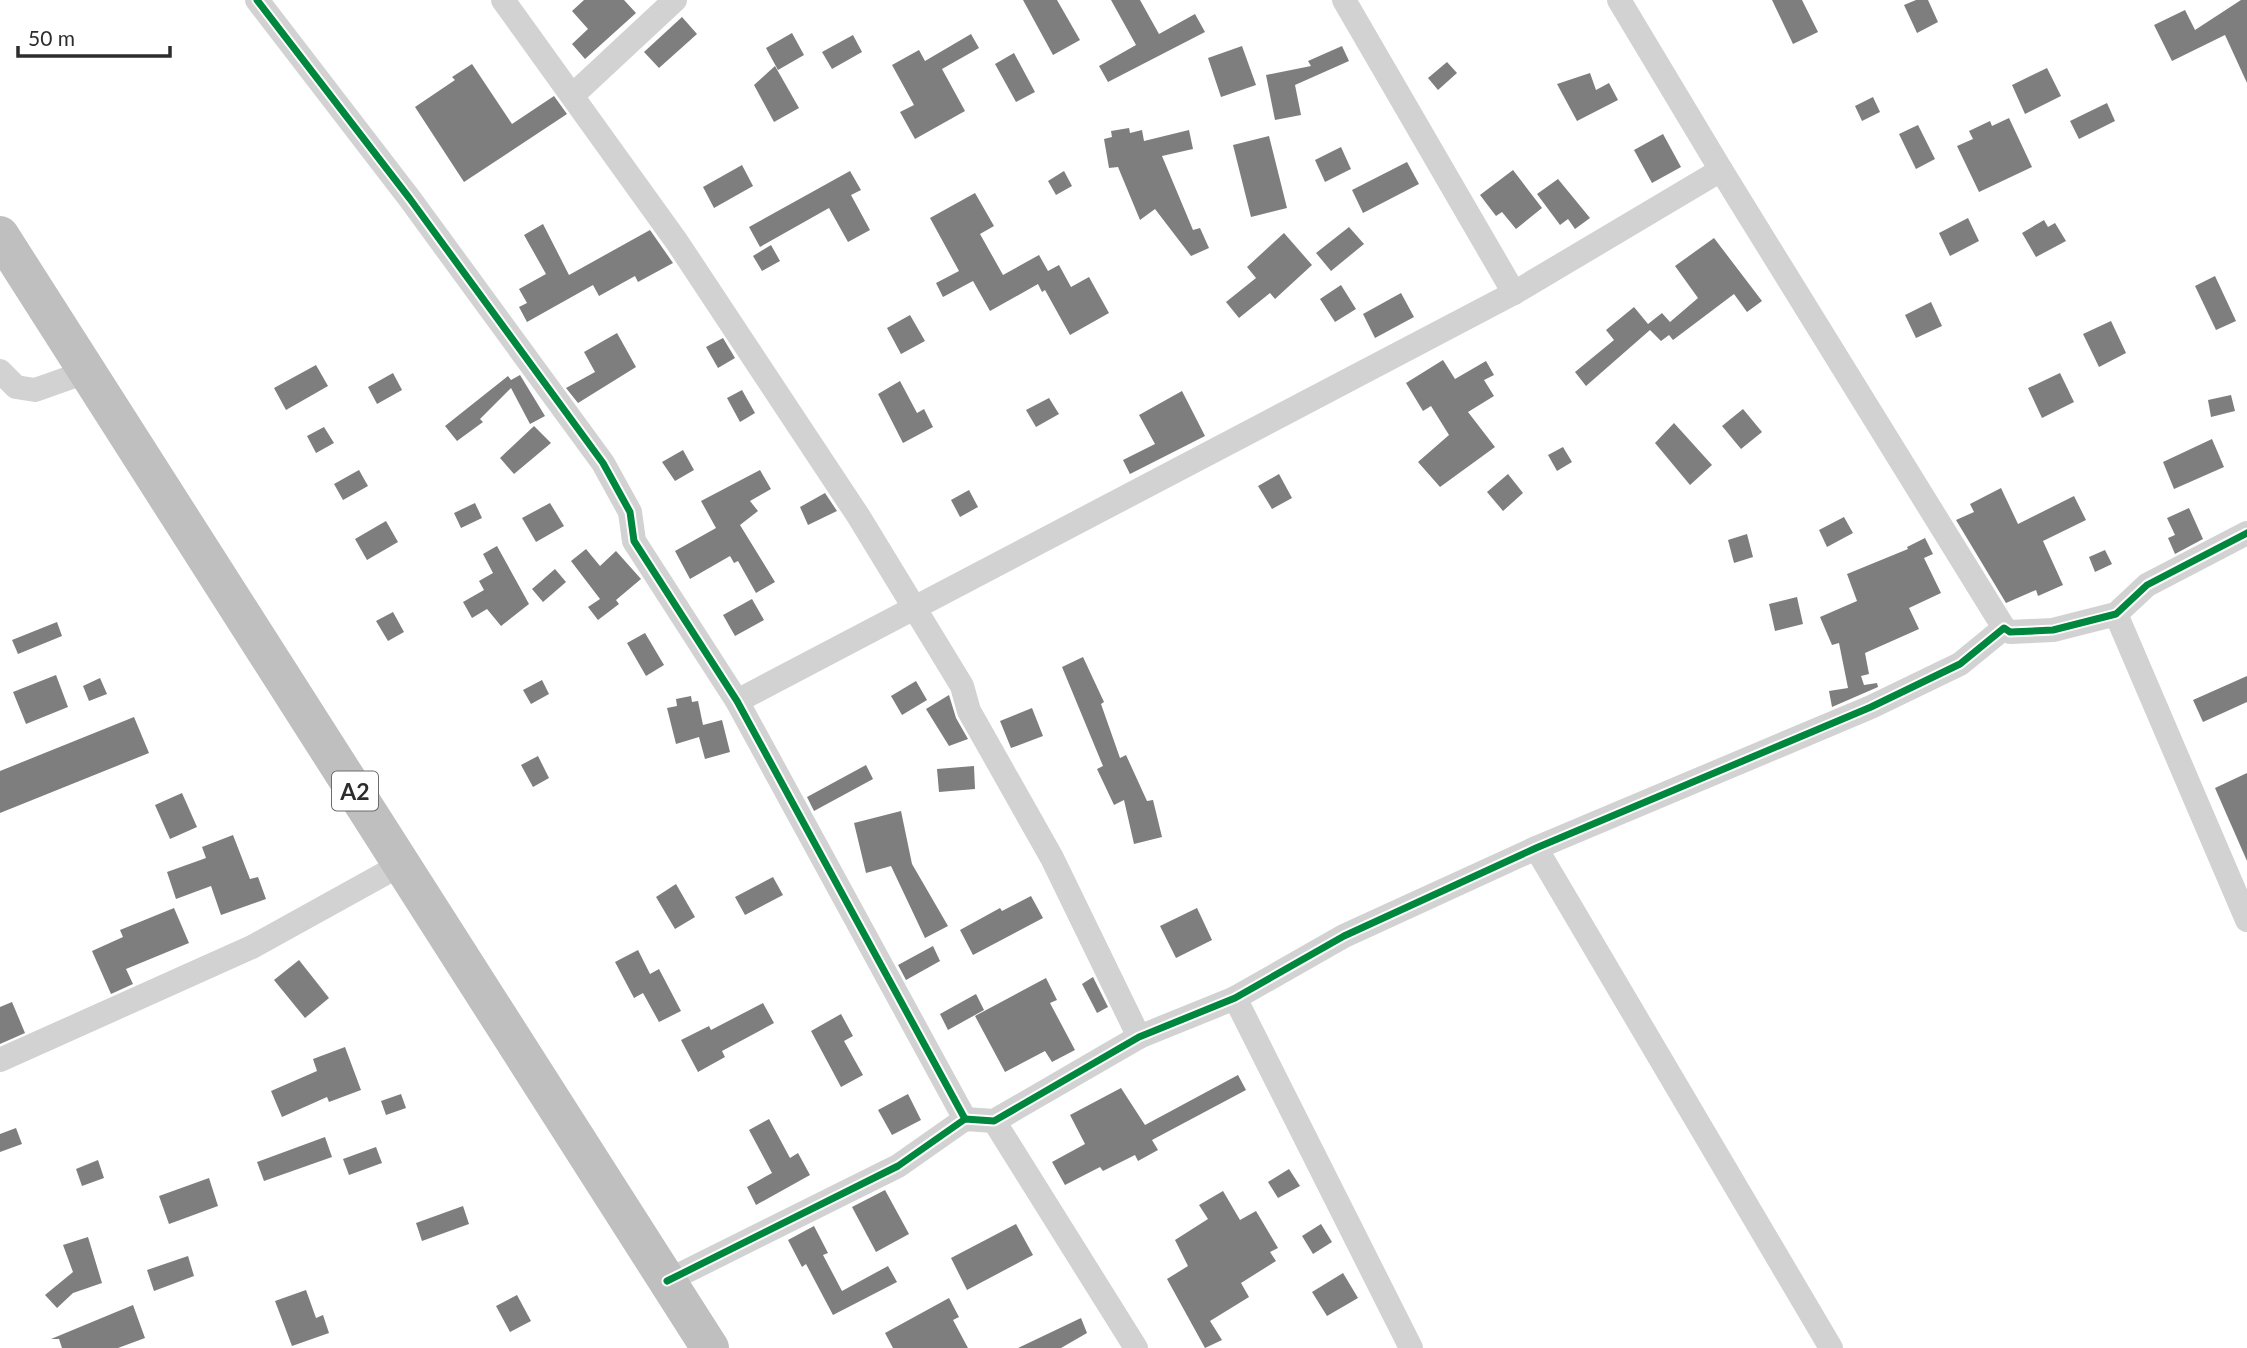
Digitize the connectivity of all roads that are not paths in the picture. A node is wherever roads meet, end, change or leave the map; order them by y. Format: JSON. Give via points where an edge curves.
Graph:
{"nodes":[{"id":1,"x":257,"y":0,"type":"edge"},
{"id":2,"x":503,"y":0,"type":"edge"},
{"id":3,"x":675,"y":0,"type":"edge"},
{"id":4,"x":1345,"y":0,"type":"edge"},
{"id":5,"x":1619,"y":0,"type":"edge"},
{"id":6,"x":573,"y":95,"type":"junction"},
{"id":7,"x":1721,"y":170,"type":"junction"},
{"id":8,"x":0,"y":235,"type":"edge"},
{"id":9,"x":1514,"y":293,"type":"junction"},
{"id":10,"x":0,"y":371,"type":"edge"},
{"id":11,"x":86,"y":372,"type":"junction"},
{"id":12,"x":2247,"y":533,"type":"edge"},
{"id":13,"x":913,"y":609,"type":"junction"},
{"id":14,"x":2116,"y":614,"type":"junction"},
{"id":15,"x":2004,"y":628,"type":"junction"},
{"id":16,"x":737,"y":701,"type":"junction"},
{"id":17,"x":1536,"y":848,"type":"junction"},
{"id":18,"x":402,"y":864,"type":"junction"},
{"id":19,"x":2247,"y":920,"type":"edge"},
{"id":20,"x":1235,"y":998,"type":"junction"},
{"id":21,"x":1139,"y":1037,"type":"junction"},
{"id":22,"x":0,"y":1060,"type":"edge"},
{"id":23,"x":965,"y":1119,"type":"junction"},
{"id":24,"x":994,"y":1121,"type":"junction"},
{"id":25,"x":667,"y":1281,"type":"junction"},
{"id":26,"x":710,"y":1348,"type":"edge"},
{"id":27,"x":1136,"y":1348,"type":"edge"},
{"id":28,"x":1411,"y":1348,"type":"edge"},
{"id":29,"x":1831,"y":1348,"type":"edge"}],
"edges":[{"from":1,"to":16,"type":"street","via":[[603,463],[630,512],[634,541]]},
{"from":2,"to":6,"type":"street"},
{"from":3,"to":6,"type":"street"},
{"from":4,"to":9,"type":"street"},
{"from":5,"to":7,"type":"street"},
{"from":6,"to":13,"type":"street","via":[[677,242],[859,517]]},
{"from":7,"to":9,"type":"street"},
{"from":7,"to":15,"type":"street"},
{"from":8,"to":11,"type":"highway","number":"A2"},
{"from":9,"to":13,"type":"street"},
{"from":10,"to":11,"type":"street","via":[[16,387],[35,390]]},
{"from":11,"to":18,"type":"highway","number":"A2"},
{"from":12,"to":14,"type":"street","via":[[2147,585]]},
{"from":13,"to":16,"type":"street"},
{"from":13,"to":21,"type":"street","via":[[962,686],[969,710],[1052,858]]},
{"from":14,"to":15,"type":"street","via":[[2053,630],[2010,632]]},
{"from":14,"to":19,"type":"street"},
{"from":15,"to":17,"type":"street","via":[[1960,664],[1871,708]]},
{"from":16,"to":23,"type":"street"},
{"from":17,"to":20,"type":"street","via":[[1344,936]]},
{"from":17,"to":29,"type":"street"},
{"from":18,"to":22,"type":"street","via":[[252,947]]},
{"from":18,"to":25,"type":"highway","number":"A2"},
{"from":20,"to":21,"type":"street"},
{"from":20,"to":28,"type":"street"},
{"from":21,"to":24,"type":"street"},
{"from":23,"to":24,"type":"street"},
{"from":23,"to":25,"type":"street","via":[[898,1166]]},
{"from":24,"to":27,"type":"street"},
{"from":25,"to":26,"type":"highway","number":"A2"}]}
